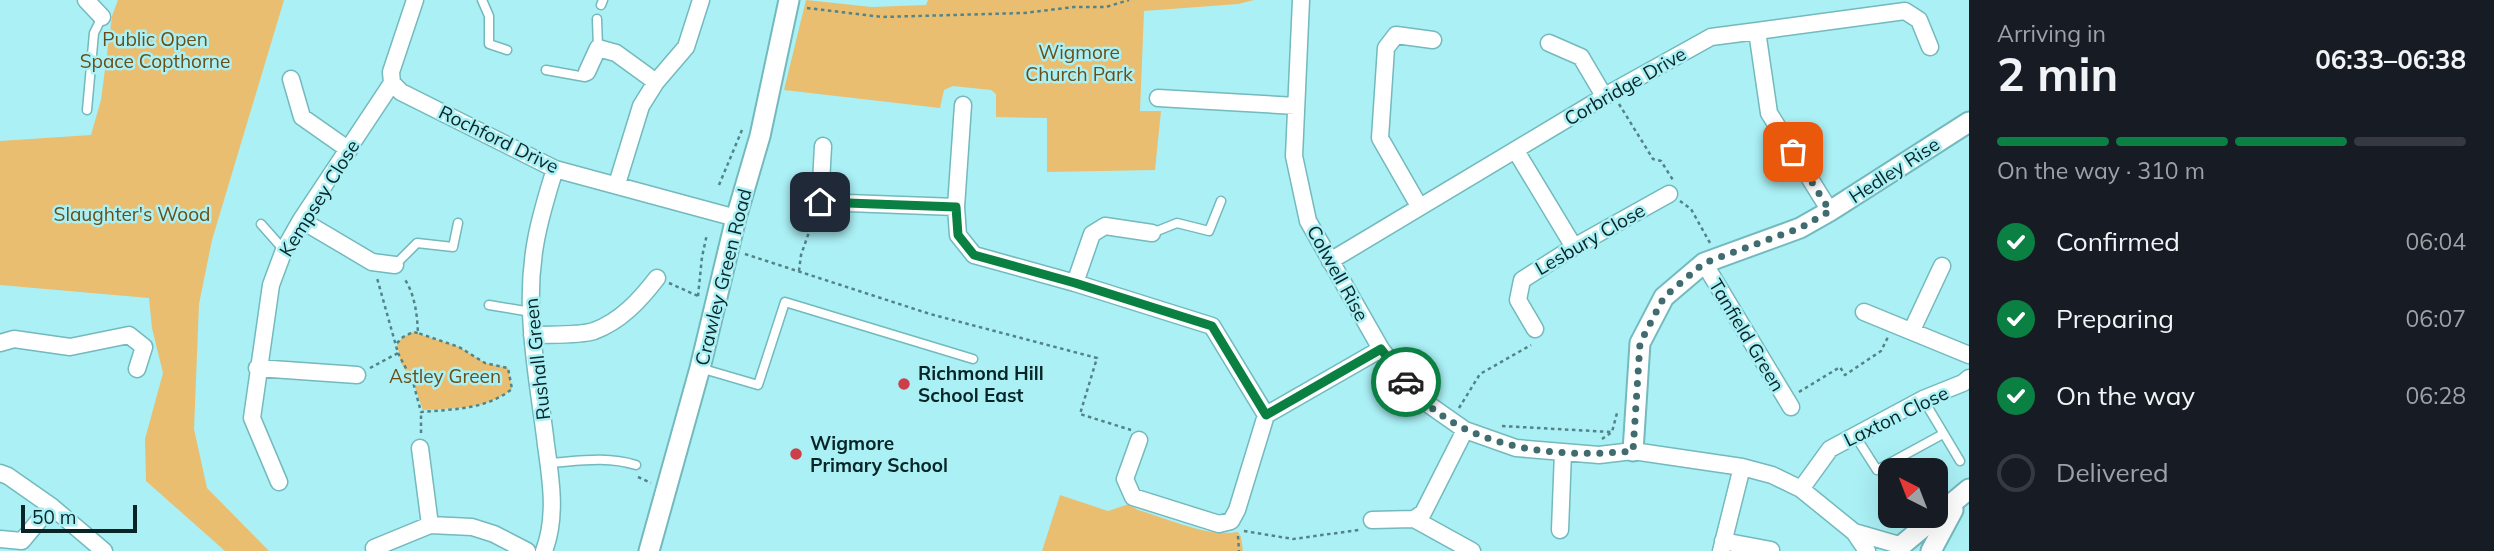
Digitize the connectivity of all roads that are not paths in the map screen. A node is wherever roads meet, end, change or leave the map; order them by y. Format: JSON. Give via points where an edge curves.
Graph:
{"nodes":[{"id":1,"x":86,"y":0,"type":"edge"},
{"id":2,"x":415,"y":0,"type":"edge"},
{"id":3,"x":482,"y":0,"type":"edge"},
{"id":4,"x":701,"y":0,"type":"edge"},
{"id":5,"x":1301,"y":0,"type":"edge"},
{"id":6,"x":798,"y":4,"type":"edge"},
{"id":7,"x":102,"y":17,"type":"joint"},
{"id":8,"x":597,"y":19,"type":"dead end"},
{"id":9,"x":1756,"y":31,"type":"junction"},
{"id":10,"x":1433,"y":40,"type":"dead end"},
{"id":11,"x":1549,"y":43,"type":"dead end"},
{"id":12,"x":1930,"y":47,"type":"dead end"},
{"id":13,"x":597,"y":48,"type":"junction"},
{"id":14,"x":507,"y":50,"type":"dead end"},
{"id":15,"x":546,"y":70,"type":"dead end"},
{"id":16,"x":587,"y":72,"type":"joint"},
{"id":17,"x":291,"y":79,"type":"dead end"},
{"id":18,"x":656,"y":82,"type":"junction"},
{"id":19,"x":392,"y":83,"type":"junction"},
{"id":20,"x":1608,"y":94,"type":"junction"},
{"id":21,"x":1158,"y":98,"type":"dead end"},
{"id":22,"x":963,"y":105,"type":"dead end"},
{"id":23,"x":1296,"y":106,"type":"junction"},
{"id":24,"x":87,"y":110,"type":"dead end"},
{"id":25,"x":1969,"y":122,"type":"edge"},
{"id":26,"x":823,"y":146,"type":"dead end"},
{"id":27,"x":349,"y":150,"type":"junction"},
{"id":28,"x":1516,"y":151,"type":"junction"},
{"id":29,"x":555,"y":169,"type":"junction"},
{"id":30,"x":617,"y":184,"type":"junction"},
{"id":31,"x":1669,"y":194,"type":"road end"},
{"id":32,"x":1221,"y":201,"type":"dead end"},
{"id":33,"x":1419,"y":206,"type":"junction"},
{"id":34,"x":956,"y":207,"type":"junction"},
{"id":35,"x":1830,"y":211,"type":"junction"},
{"id":36,"x":736,"y":218,"type":"junction"},
{"id":37,"x":302,"y":220,"type":"junction"},
{"id":38,"x":458,"y":223,"type":"dead end"},
{"id":39,"x":261,"y":224,"type":"dead end"},
{"id":40,"x":1152,"y":233,"type":"joint"},
{"id":41,"x":1574,"y":247,"type":"junction"},
{"id":42,"x":284,"y":250,"type":"junction"},
{"id":43,"x":1708,"y":255,"type":"junction"},
{"id":44,"x":1329,"y":261,"type":"junction"},
{"id":45,"x":395,"y":265,"type":"joint"},
{"id":46,"x":1942,"y":266,"type":"dead end"},
{"id":47,"x":657,"y":278,"type":"road end"},
{"id":48,"x":1075,"y":283,"type":"junction"},
{"id":49,"x":489,"y":305,"type":"dead end"},
{"id":50,"x":1864,"y":312,"type":"dead end"},
{"id":51,"x":531,"y":313,"type":"junction"},
{"id":52,"x":1535,"y":329,"type":"road end"},
{"id":53,"x":1912,"y":330,"type":"junction"},
{"id":54,"x":532,"y":335,"type":"junction"},
{"id":55,"x":0,"y":342,"type":"edge"},
{"id":56,"x":1381,"y":349,"type":"junction"},
{"id":57,"x":1969,"y":355,"type":"edge"},
{"id":58,"x":972,"y":359,"type":"dead end"},
{"id":59,"x":257,"y":368,"type":"junction"},
{"id":60,"x":700,"y":368,"type":"junction"},
{"id":61,"x":137,"y":369,"type":"dead end"},
{"id":62,"x":357,"y":375,"type":"road end"},
{"id":63,"x":1969,"y":378,"type":"edge"},
{"id":64,"x":1923,"y":399,"type":"junction"},
{"id":65,"x":1789,"y":403,"type":"road end"},
{"id":66,"x":1266,"y":415,"type":"junction"},
{"id":67,"x":1465,"y":430,"type":"junction"},
{"id":68,"x":1943,"y":434,"type":"junction"},
{"id":69,"x":1854,"y":435,"type":"junction"},
{"id":70,"x":1139,"y":440,"type":"road end"},
{"id":71,"x":420,"y":448,"type":"road end"},
{"id":72,"x":1633,"y":451,"type":"junction"},
{"id":73,"x":1563,"y":452,"type":"junction"},
{"id":74,"x":1961,"y":461,"type":"dead end"},
{"id":75,"x":549,"y":463,"type":"junction"},
{"id":76,"x":636,"y":465,"type":"road end"},
{"id":77,"x":1742,"y":467,"type":"junction"},
{"id":78,"x":0,"y":473,"type":"edge"},
{"id":79,"x":279,"y":482,"type":"dead end"},
{"id":80,"x":1801,"y":489,"type":"junction"},
{"id":81,"x":1966,"y":491,"type":"edge"},
{"id":82,"x":51,"y":506,"type":"junction"},
{"id":83,"x":1414,"y":519,"type":"junction"},
{"id":84,"x":1372,"y":520,"type":"road end"},
{"id":85,"x":430,"y":525,"type":"junction"},
{"id":86,"x":1560,"y":530,"type":"dead end"},
{"id":87,"x":1854,"y":532,"type":"junction"},
{"id":88,"x":0,"y":539,"type":"edge"},
{"id":89,"x":1722,"y":546,"type":"edge"},
{"id":90,"x":374,"y":548,"type":"dead end"},
{"id":91,"x":1902,"y":548,"type":"edge"},
{"id":92,"x":1771,"y":550,"type":"edge"},
{"id":93,"x":104,"y":551,"type":"edge"},
{"id":94,"x":527,"y":551,"type":"edge"},
{"id":95,"x":544,"y":551,"type":"edge"},
{"id":96,"x":649,"y":551,"type":"edge"},
{"id":97,"x":1472,"y":551,"type":"edge"},
{"id":98,"x":1867,"y":551,"type":"edge"},
{"id":99,"x":1931,"y":551,"type":"edge"}],
"edges":[{"from":1,"to":7,"type":"street"},
{"from":2,"to":19,"type":"street","via":[[391,72]]},
{"from":3,"to":14,"type":"lane","via":[[489,16],[489,44]]},
{"from":4,"to":18,"type":"street","via":[[687,47]]},
{"from":5,"to":23,"type":"street","name":"Colwell Rise"},
{"from":6,"to":36,"type":"street","name":"Crawley Green Road"},
{"from":7,"to":24,"type":"lane","via":[[94,33]]},
{"from":8,"to":13,"type":"lane"},
{"from":9,"to":12,"type":"street","name":"Corbridge Drive","via":[[1905,11],[1919,20]]},
{"from":9,"to":20,"type":"street","name":"Corbridge Drive","via":[[1711,37]]},
{"from":9,"to":35,"type":"street","via":[[1769,113]]},
{"from":10,"to":33,"type":"street","via":[[1396,36],[1386,48],[1380,138]]},
{"from":11,"to":20,"type":"street","via":[[1581,57]]},
{"from":13,"to":16,"type":"street"},
{"from":13,"to":18,"type":"street","via":[[616,52]]},
{"from":15,"to":16,"type":"lane","via":[[584,77]]},
{"from":17,"to":27,"type":"street","via":[[302,117]]},
{"from":18,"to":30,"type":"street","via":[[641,106]]},
{"from":19,"to":27,"type":"street","name":"Kempsey Close"},
{"from":19,"to":29,"type":"street","name":"Rochford Drive","via":[[401,92]]},
{"from":20,"to":28,"type":"street","name":"Corbridge Drive"},
{"from":21,"to":23,"type":"street"},
{"from":22,"to":34,"type":"street"},
{"from":23,"to":44,"type":"street","name":"Colwell Rise","via":[[1294,156],[1308,221]]},
{"from":25,"to":35,"type":"street","name":"Hedley Rise"},
{"from":26,"to":34,"type":"street","via":[[820,202]]},
{"from":27,"to":37,"type":"street","name":"Kempsey Close"},
{"from":28,"to":33,"type":"street","name":"Corbridge Drive"},
{"from":28,"to":41,"type":"street"},
{"from":29,"to":30,"type":"street","name":"Rochford Drive"},
{"from":29,"to":51,"type":"street","name":"Rushall Green","via":[[530,266]]},
{"from":30,"to":36,"type":"street","name":"Rochford Drive"},
{"from":31,"to":41,"type":"street","name":"Lesbury Close"},
{"from":32,"to":40,"type":"lane","via":[[1209,231],[1178,223]]},
{"from":33,"to":44,"type":"street","name":"Corbridge Drive"},
{"from":34,"to":48,"type":"street","via":[[958,235],[974,255]]},
{"from":35,"to":43,"type":"street","name":"Hedley Rise","via":[[1800,228]]},
{"from":36,"to":60,"type":"street","name":"Crawley Green Road"},
{"from":37,"to":42,"type":"street","name":"Kempsey Close"},
{"from":37,"to":45,"type":"street","via":[[372,262]]},
{"from":38,"to":45,"type":"lane","via":[[453,247],[417,243]]},
{"from":39,"to":42,"type":"lane"},
{"from":40,"to":48,"type":"street","via":[[1105,226],[1092,234]]},
{"from":41,"to":52,"type":"street","name":"Lesbury Close","via":[[1522,280],[1518,300]]},
{"from":42,"to":59,"type":"street","name":"Kempsey Close","via":[[271,285]]},
{"from":43,"to":65,"type":"street","name":"Tanfield Green"},
{"from":43,"to":72,"type":"street","name":"Hedley Rise","via":[[1664,297],[1640,343]]},
{"from":44,"to":56,"type":"street","name":"Colwell Rise"},
{"from":46,"to":53,"type":"street"},
{"from":47,"to":54,"type":"street","via":[[639,302],[592,331]]},
{"from":48,"to":66,"type":"street","via":[[1212,326]]},
{"from":49,"to":51,"type":"lane"},
{"from":50,"to":53,"type":"street"},
{"from":51,"to":54,"type":"street","name":"Rushall Green"},
{"from":53,"to":57,"type":"street"},
{"from":54,"to":75,"type":"street","name":"Rushall Green"},
{"from":55,"to":61,"type":"street","via":[[14,339],[70,347],[129,335],[144,347]]},
{"from":56,"to":66,"type":"street"},
{"from":56,"to":67,"type":"street","name":"Colwell Rise","via":[[1419,397]]},
{"from":58,"to":60,"type":"lane","via":[[785,302],[758,385]]},
{"from":59,"to":62,"type":"street"},
{"from":59,"to":79,"type":"street","name":"Kempsey Close","via":[[251,418]]},
{"from":60,"to":96,"type":"street","name":"Crawley Green Road"},
{"from":63,"to":64,"type":"street","name":"Laxton Close"},
{"from":64,"to":68,"type":"lane"},
{"from":64,"to":69,"type":"street","name":"Laxton Close"},
{"from":66,"to":70,"type":"street","via":[[1237,510],[1231,521],[1219,524],[1133,498],[1125,479]]},
{"from":67,"to":73,"type":"street","name":"Colwell Rise","via":[[1516,448]]},
{"from":67,"to":83,"type":"street","via":[[1423,513]]},
{"from":68,"to":69,"type":"lane","via":[[1877,470]]},
{"from":68,"to":74,"type":"lane"},
{"from":69,"to":80,"type":"street","name":"Laxton Close","via":[[1830,449]]},
{"from":71,"to":85,"type":"street"},
{"from":72,"to":73,"type":"street","name":"Colwell Rise"},
{"from":72,"to":77,"type":"street","name":"Colwell Rise"},
{"from":73,"to":86,"type":"street"},
{"from":75,"to":76,"type":"lane","via":[[601,458]]},
{"from":75,"to":95,"type":"street","name":"Rushall Green","via":[[552,500]]},
{"from":77,"to":80,"type":"street","name":"Colwell Rise"},
{"from":77,"to":89,"type":"street"},
{"from":78,"to":82,"type":"street"},
{"from":80,"to":87,"type":"street","name":"Colwell Rise"},
{"from":81,"to":91,"type":"street"},
{"from":81,"to":99,"type":"street"},
{"from":82,"to":88,"type":"street","via":[[22,541]]},
{"from":82,"to":93,"type":"street"},
{"from":83,"to":84,"type":"street"},
{"from":83,"to":97,"type":"street"},
{"from":85,"to":90,"type":"street"},
{"from":85,"to":94,"type":"street","via":[[472,527]]},
{"from":87,"to":91,"type":"street","name":"Colwell Rise"},
{"from":87,"to":98,"type":"street","name":"Colwell Rise"},
{"from":89,"to":92,"type":"street"}]}
